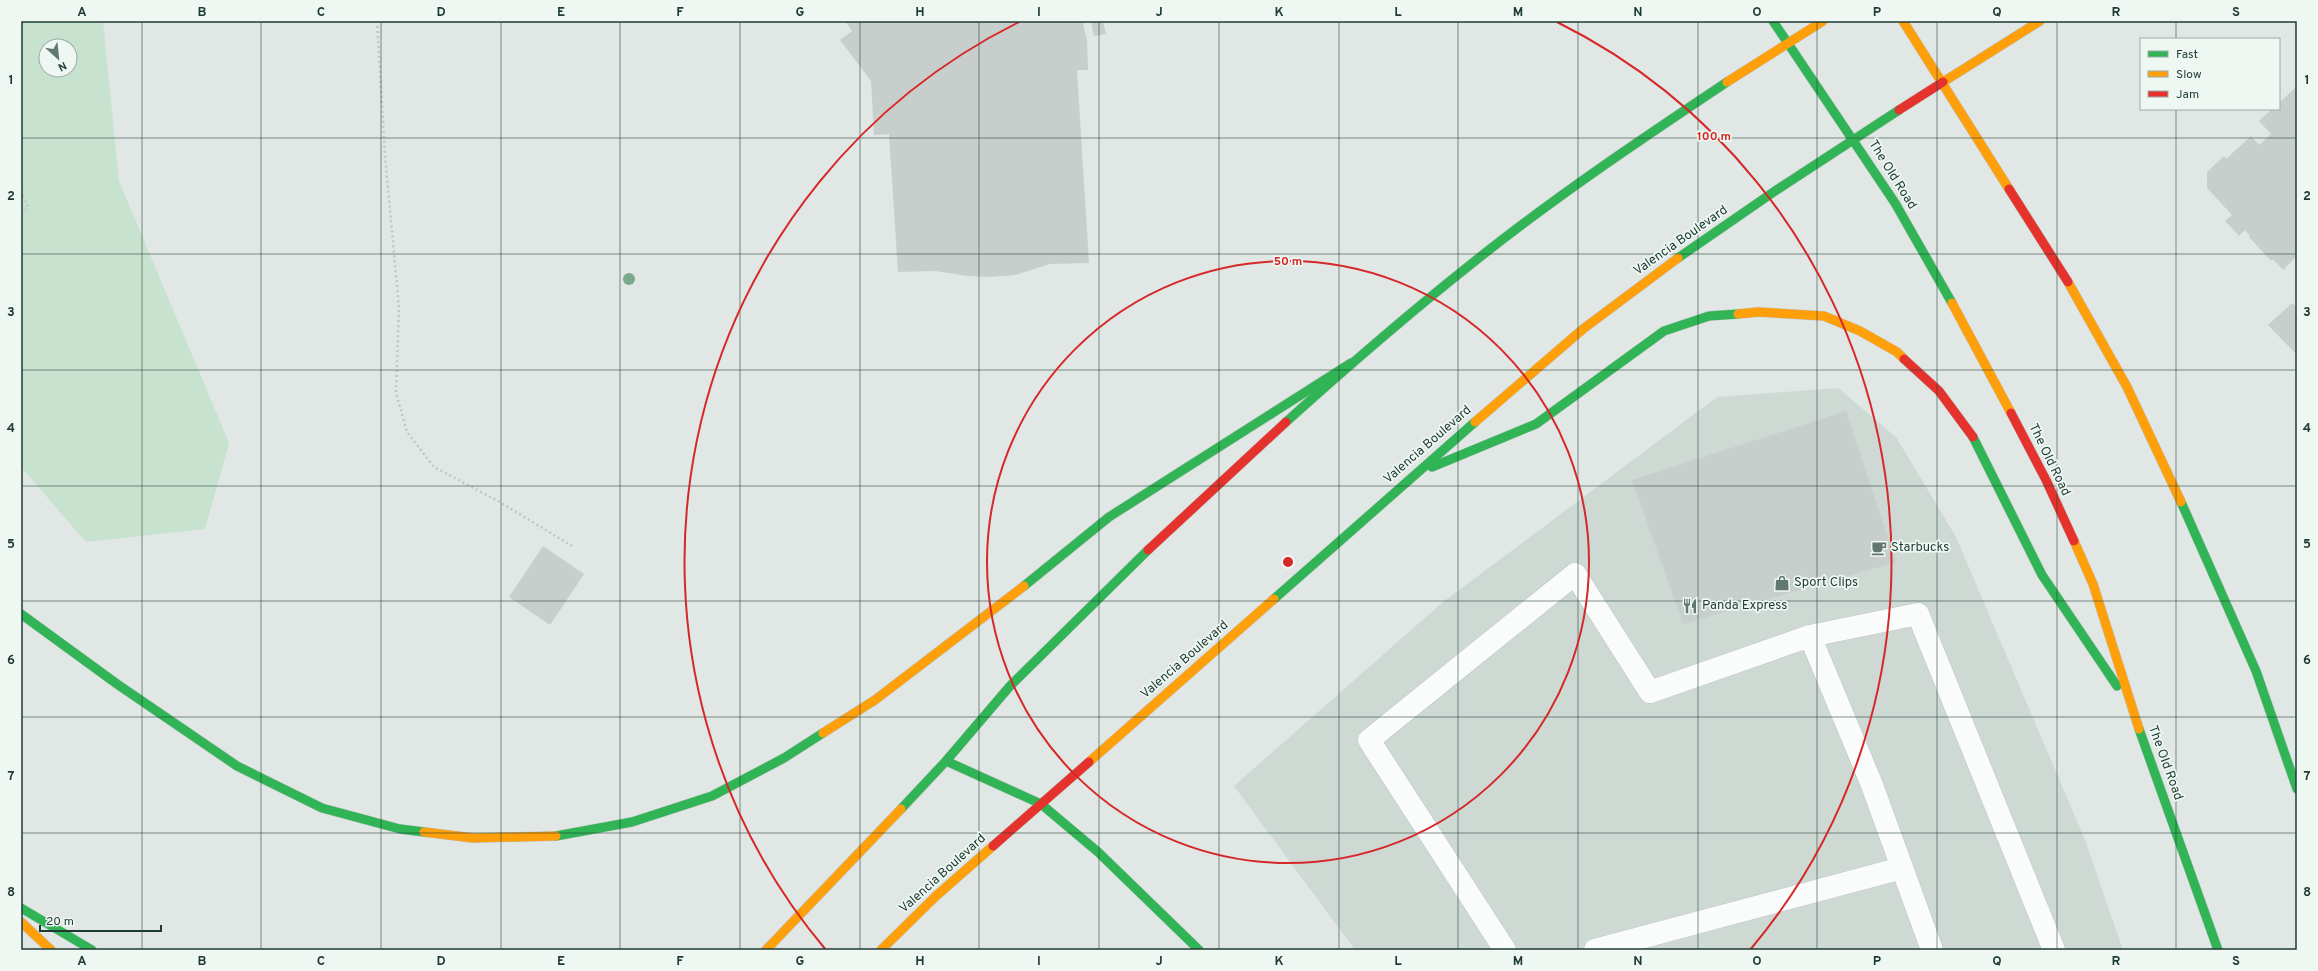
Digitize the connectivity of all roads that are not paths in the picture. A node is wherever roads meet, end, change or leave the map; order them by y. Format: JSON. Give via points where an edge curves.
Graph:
{"nodes":[{"id":1,"x":1774,"y":21,"type":"edge"},
{"id":2,"x":1823,"y":21,"type":"edge"},
{"id":3,"x":1903,"y":21,"type":"edge"},
{"id":4,"x":2040,"y":21,"type":"edge"},
{"id":5,"x":1789,"y":42,"type":"junction"},
{"id":6,"x":1943,"y":82,"type":"junction"},
{"id":7,"x":1854,"y":139,"type":"junction"},
{"id":8,"x":1351,"y":363,"type":"junction"},
{"id":9,"x":1414,"y":475,"type":"junction"},
{"id":10,"x":21,"y":614,"type":"edge"},
{"id":11,"x":1810,"y":636,"type":"junction"},
{"id":12,"x":2130,"y":705,"type":"junction"},
{"id":13,"x":946,"y":761,"type":"junction"},
{"id":14,"x":2297,"y":789,"type":"edge"},
{"id":15,"x":1041,"y":804,"type":"junction"},
{"id":16,"x":1902,"y":868,"type":"junction"},
{"id":17,"x":21,"y":908,"type":"edge"},
{"id":18,"x":21,"y":922,"type":"edge"},
{"id":19,"x":51,"y":950,"type":"edge"},
{"id":20,"x":92,"y":950,"type":"edge"},
{"id":21,"x":766,"y":950,"type":"edge"},
{"id":22,"x":881,"y":950,"type":"edge"},
{"id":23,"x":1199,"y":950,"type":"edge"},
{"id":24,"x":1505,"y":950,"type":"edge"},
{"id":25,"x":1595,"y":950,"type":"edge"},
{"id":26,"x":1932,"y":950,"type":"edge"},
{"id":27,"x":2054,"y":950,"type":"edge"},
{"id":28,"x":2218,"y":950,"type":"edge"}],
"edges":[{"from":1,"to":5,"type":"main road","name":"The Old Road"},
{"from":2,"to":5,"type":"main road"},
{"from":3,"to":6,"type":"main road"},
{"from":4,"to":6,"type":"main road","name":"Valencia Boulevard"},
{"from":5,"to":7,"type":"main road","name":"The Old Road"},
{"from":5,"to":8,"type":"main road","via":[[1582,182],[1471,264]]},
{"from":6,"to":7,"type":"main road","name":"Valencia Boulevard"},
{"from":6,"to":14,"type":"main road","via":[[2072,288],[2127,387],[2256,671]]},
{"from":7,"to":9,"type":"main road","name":"Valencia Boulevard","via":[[1776,190],[1612,306],[1534,369]]},
{"from":7,"to":12,"type":"main road","name":"The Old Road","via":[[1895,203],[1981,353],[2046,480],[2094,584]]},
{"from":8,"to":10,"type":"main road","via":[[1109,517],[979,622],[876,700],[784,758],[712,796],[632,822],[558,836],[473,838],[407,830],[322,808],[238,766],[117,684]]},
{"from":8,"to":13,"type":"main road","via":[[1109,587],[1010,686]]},
{"from":9,"to":12,"type":"main road","via":[[1536,424],[1664,331],[1709,316],[1758,312],[1824,316],[1860,331],[1897,352],[1939,391],[1971,433],[2042,575]]},
{"from":9,"to":15,"type":"main road","name":"Valencia Boulevard"},
{"from":11,"to":16,"type":"lane","via":[[1872,785]]},
{"from":11,"to":24,"type":"lane","via":[[1650,692],[1574,574],[1368,740]]},
{"from":11,"to":27,"type":"lane","via":[[1918,614]]},
{"from":12,"to":28,"type":"main road","name":"The Old Road"},
{"from":13,"to":15,"type":"main road"},
{"from":13,"to":21,"type":"main road"},
{"from":15,"to":22,"type":"main road","name":"Valencia Boulevard","via":[[936,896]]},
{"from":15,"to":23,"type":"main road","via":[[1098,852]]},
{"from":16,"to":25,"type":"lane"},
{"from":16,"to":26,"type":"lane"},
{"from":17,"to":20,"type":"main road"},
{"from":18,"to":19,"type":"main road"}]}
